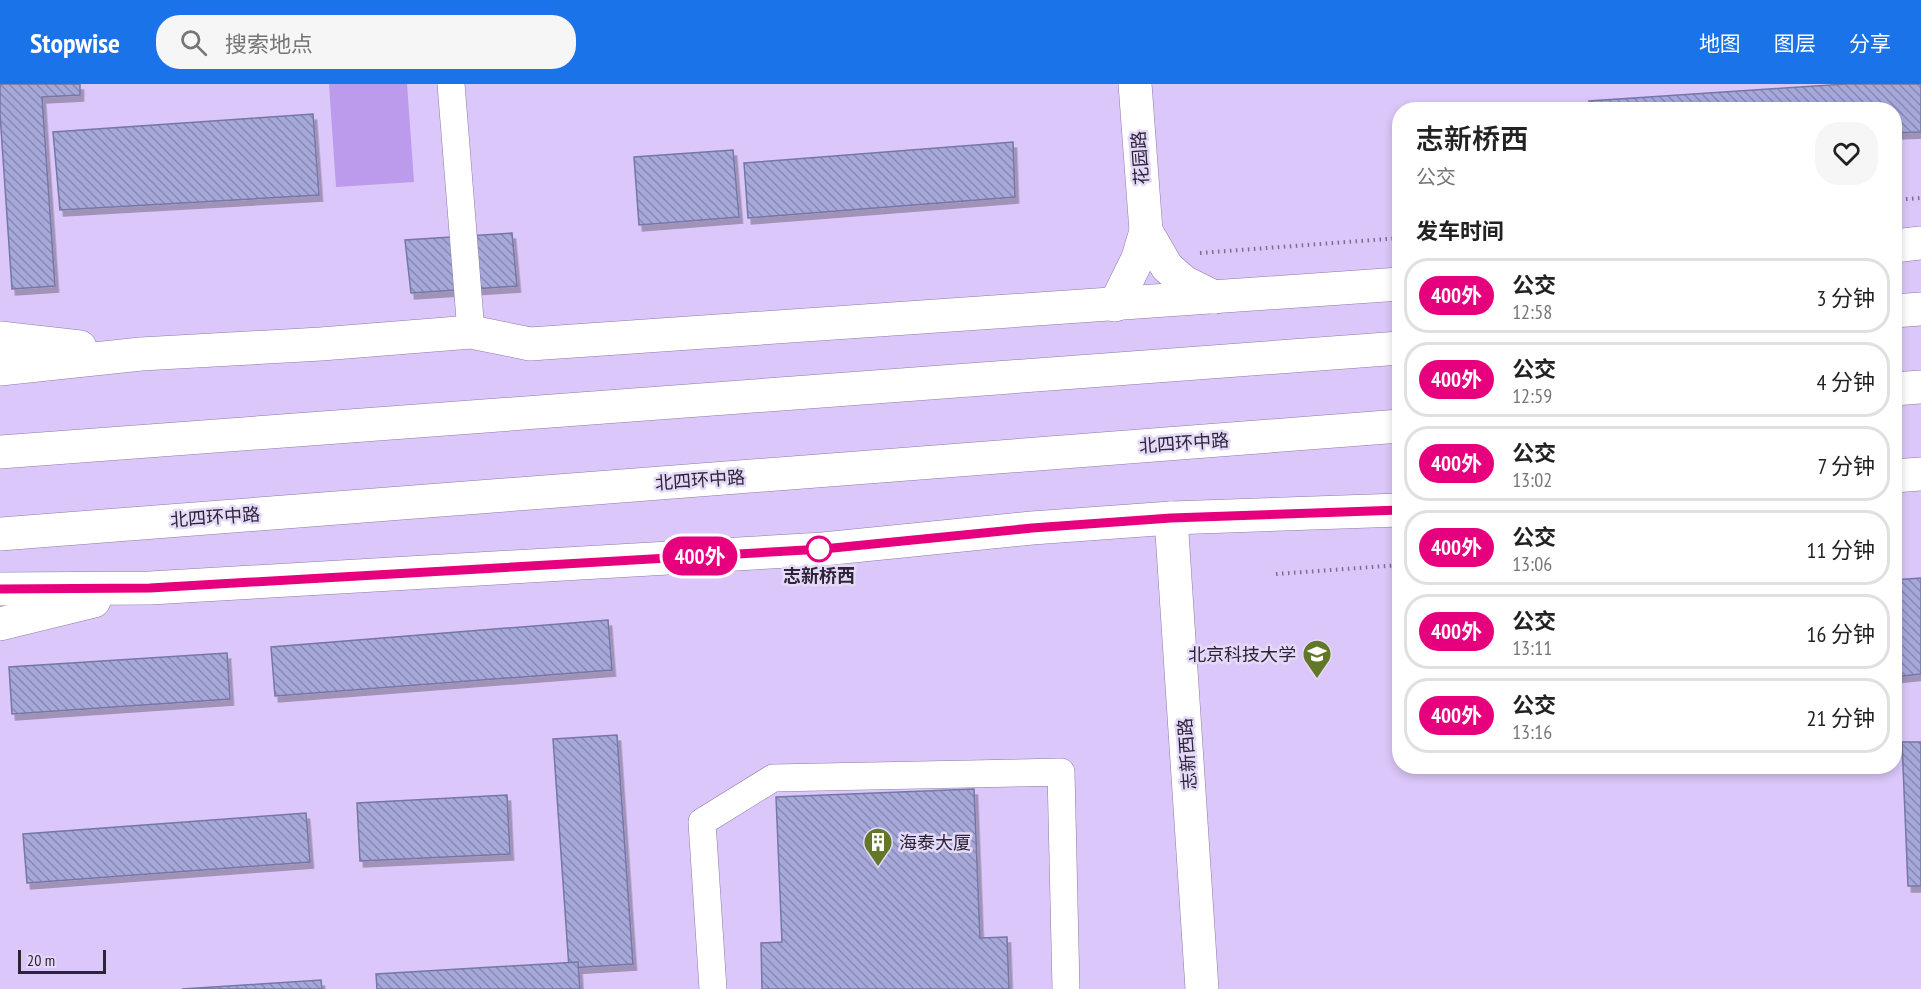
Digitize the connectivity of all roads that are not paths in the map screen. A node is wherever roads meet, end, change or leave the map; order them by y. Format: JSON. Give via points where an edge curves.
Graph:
{"nodes":[{"id":1,"x":451,"y":84,"type":"edge"},
{"id":2,"x":1135,"y":84,"type":"edge"},
{"id":3,"x":1146,"y":231,"type":"junction"},
{"id":4,"x":1921,"y":243,"type":"edge"},
{"id":5,"x":1902,"y":245,"type":"edge"},
{"id":6,"x":1392,"y":285,"type":"edge"},
{"id":7,"x":1214,"y":297,"type":"junction"},
{"id":8,"x":1115,"y":305,"type":"junction"},
{"id":9,"x":1921,"y":309,"type":"edge"},
{"id":10,"x":1902,"y":310,"type":"edge"},
{"id":11,"x":471,"y":332,"type":"junction"},
{"id":12,"x":0,"y":338,"type":"edge"},
{"id":13,"x":1392,"y":349,"type":"edge"},
{"id":14,"x":141,"y":354,"type":"junction"},
{"id":15,"x":0,"y":369,"type":"edge"},
{"id":16,"x":1921,"y":387,"type":"edge"},
{"id":17,"x":1902,"y":388,"type":"edge"},
{"id":18,"x":1392,"y":427,"type":"edge"},
{"id":19,"x":0,"y":452,"type":"edge"},
{"id":20,"x":1921,"y":474,"type":"edge"},
{"id":21,"x":1902,"y":475,"type":"edge"},
{"id":22,"x":1392,"y":510,"type":"edge"},
{"id":23,"x":1171,"y":518,"type":"junction"},
{"id":24,"x":0,"y":534,"type":"edge"},
{"id":25,"x":150,"y":588,"type":"junction"},
{"id":26,"x":0,"y":589,"type":"edge"},
{"id":27,"x":0,"y":624,"type":"edge"},
{"id":28,"x":713,"y":989,"type":"edge"},
{"id":29,"x":1066,"y":989,"type":"edge"},
{"id":30,"x":1202,"y":989,"type":"edge"}],
"edges":[{"from":1,"to":11,"type":"street"},
{"from":2,"to":3,"type":"main road","name":"花园路"},
{"from":3,"to":7,"type":"main road","via":[[1167,267],[1184,282]]},
{"from":3,"to":8,"type":"main road","via":[[1138,258]]},
{"from":4,"to":5,"type":"main road"},
{"from":6,"to":7,"type":"main road"},
{"from":7,"to":8,"type":"main road"},
{"from":8,"to":11,"type":"main road","via":[[530,344]]},
{"from":9,"to":10,"type":"main road"},
{"from":11,"to":14,"type":"main road"},
{"from":12,"to":14,"type":"main road"},
{"from":13,"to":19,"type":"main road"},
{"from":14,"to":15,"type":"main road"},
{"from":16,"to":17,"type":"main road"},
{"from":18,"to":24,"type":"main road","name":"北四环中路"},
{"from":20,"to":21,"type":"main road"},
{"from":22,"to":23,"type":"main road"},
{"from":23,"to":25,"type":"main road","via":[[823,549]]},
{"from":23,"to":30,"type":"main road","name":"志新西路"},
{"from":25,"to":26,"type":"main road"},
{"from":25,"to":27,"type":"main road"},
{"from":28,"to":29,"type":"street","via":[[702,822],[764,783],[773,778],[1061,772]]}]}
